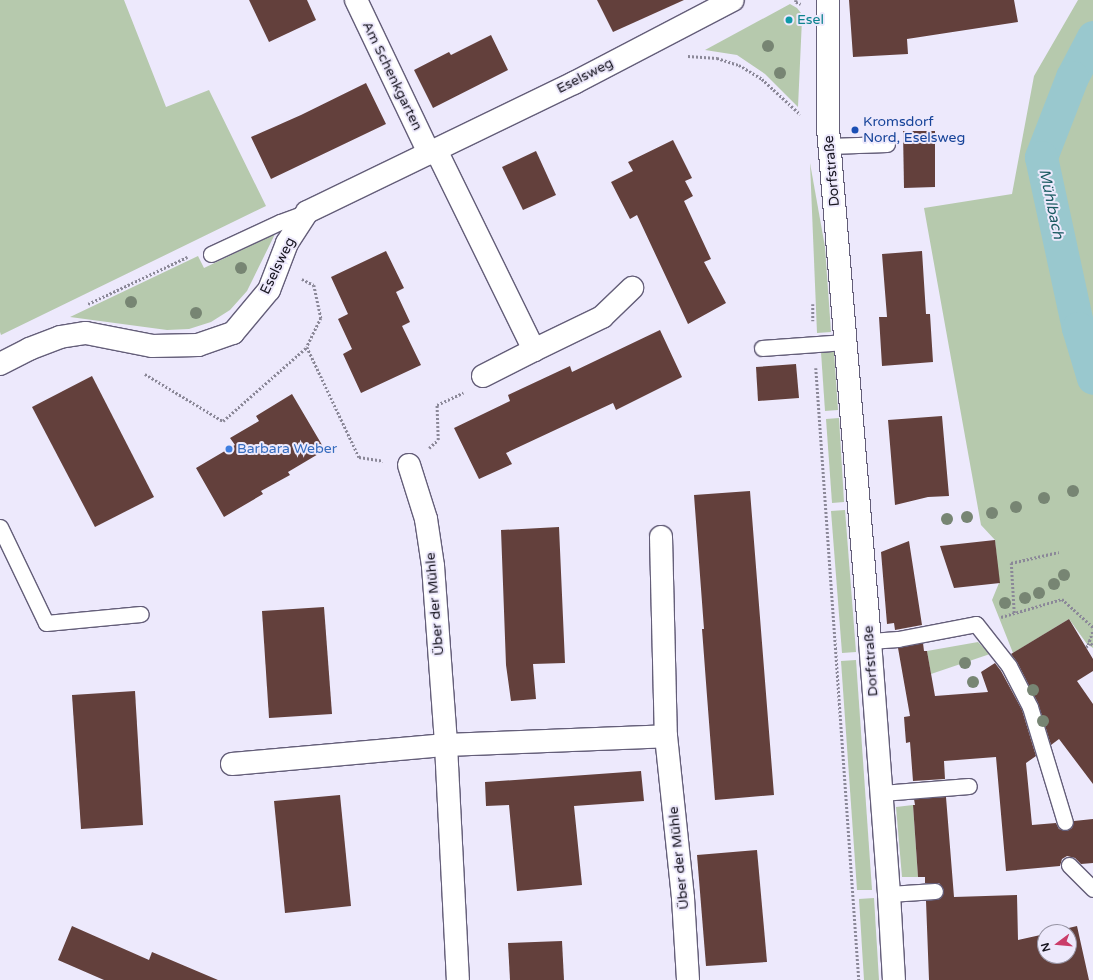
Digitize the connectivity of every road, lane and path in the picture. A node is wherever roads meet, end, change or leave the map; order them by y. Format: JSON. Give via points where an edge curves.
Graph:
{"nodes":[{"id":1,"x":356,"y":0,"type":"edge"},
{"id":2,"x":733,"y":0,"type":"edge"},
{"id":3,"x":796,"y":0,"type":"edge"},
{"id":4,"x":828,"y":0,"type":"edge"},
{"id":5,"x":806,"y":7,"type":"dead end"},
{"id":6,"x":682,"y":54,"type":"dead end"},
{"id":7,"x":804,"y":109,"type":"dead end"},
{"id":8,"x":887,"y":144,"type":"dead end"},
{"id":9,"x":829,"y":146,"type":"junction"},
{"id":10,"x":433,"y":151,"type":"junction"},
{"id":11,"x":307,"y":212,"type":"junction"},
{"id":12,"x":211,"y":254,"type":"joint"},
{"id":13,"x":300,"y":277,"type":"dead end"},
{"id":14,"x":632,"y":288,"type":"dead end"},
{"id":15,"x":812,"y":298,"type":"dead end"},
{"id":16,"x":60,"y":337,"type":"junction"},
{"id":17,"x":845,"y":342,"type":"junction"},
{"id":18,"x":814,"y":345,"type":"junction"},
{"id":19,"x":307,"y":347,"type":"junction"},
{"id":20,"x":762,"y":348,"type":"dead end"},
{"id":21,"x":534,"y":350,"type":"junction"},
{"id":22,"x":0,"y":364,"type":"edge"},
{"id":23,"x":141,"y":370,"type":"dead end"},
{"id":24,"x":483,"y":376,"type":"joint"},
{"id":25,"x":409,"y":465,"type":"junction"},
{"id":26,"x":0,"y":527,"type":"edge"},
{"id":27,"x":661,"y":537,"type":"dead end"},
{"id":28,"x":1059,"y":552,"type":"dead end"},
{"id":29,"x":1014,"y":613,"type":"junction"},
{"id":30,"x":141,"y":614,"type":"dead end"},
{"id":31,"x":976,"y":624,"type":"junction"},
{"id":32,"x":1093,"y":628,"type":"edge"},
{"id":33,"x":1089,"y":639,"type":"junction"},
{"id":34,"x":870,"y":641,"type":"junction"},
{"id":35,"x":1093,"y":646,"type":"edge"},
{"id":36,"x":1086,"y":647,"type":"dead end"},
{"id":37,"x":666,"y":736,"type":"junction"},
{"id":38,"x":446,"y":745,"type":"junction"},
{"id":39,"x":232,"y":764,"type":"dead end"},
{"id":40,"x":969,"y":786,"type":"dead end"},
{"id":41,"x":882,"y":793,"type":"junction"},
{"id":42,"x":1065,"y":822,"type":"dead end"},
{"id":43,"x":1069,"y":865,"type":"dead end"},
{"id":44,"x":1093,"y":889,"type":"edge"},
{"id":45,"x":935,"y":891,"type":"dead end"},
{"id":46,"x":889,"y":894,"type":"junction"},
{"id":47,"x":458,"y":980,"type":"edge"},
{"id":48,"x":688,"y":980,"type":"edge"},
{"id":49,"x":859,"y":980,"type":"edge"},
{"id":50,"x":894,"y":980,"type":"edge"}],
"edges":[{"from":1,"to":10,"type":"street","name":"Am Schenkgarten"},
{"from":2,"to":10,"type":"street","name":"Eselsweg","via":[[574,83]]},
{"from":3,"to":5,"type":"path"},
{"from":4,"to":9,"type":"street","name":"Dorfstraße"},
{"from":6,"to":7,"type":"path","via":[[717,58],[739,65],[762,79],[804,117]]},
{"from":8,"to":9,"type":"lane"},
{"from":9,"to":17,"type":"street","name":"Dorfstraße"},
{"from":10,"to":11,"type":"street","name":"Eselsweg"},
{"from":10,"to":21,"type":"street"},
{"from":11,"to":12,"type":"lane"},
{"from":11,"to":16,"type":"street","name":"Eselsweg","via":[[287,243],[269,290],[233,333],[198,345],[152,346],[86,333]]},
{"from":12,"to":16,"type":"path","via":[[200,250],[67,315]]},
{"from":13,"to":19,"type":"path","via":[[314,285],[321,318]]},
{"from":14,"to":21,"type":"street","via":[[602,317]]},
{"from":15,"to":18,"type":"path"},
{"from":16,"to":22,"type":"street","name":"Eselsweg"},
{"from":17,"to":18,"type":"lane"},
{"from":17,"to":34,"type":"street","name":"Dorfstraße"},
{"from":18,"to":20,"type":"lane"},
{"from":18,"to":49,"type":"path"},
{"from":19,"to":23,"type":"path","via":[[223,421]]},
{"from":19,"to":25,"type":"path","via":[[359,457]]},
{"from":21,"to":24,"type":"street"},
{"from":24,"to":25,"type":"path","via":[[471,388],[437,406],[438,440]]},
{"from":25,"to":38,"type":"street","name":"Über der Mühle","via":[[426,519],[433,566]]},
{"from":26,"to":30,"type":"lane","via":[[46,623]]},
{"from":27,"to":37,"type":"street","name":"Über der Mühle"},
{"from":28,"to":29,"type":"path","via":[[1010,563]]},
{"from":29,"to":31,"type":"path"},
{"from":29,"to":32,"type":"path","via":[[1062,599]]},
{"from":31,"to":34,"type":"lane","via":[[898,639]]},
{"from":31,"to":42,"type":"lane","via":[[1009,666],[1030,707]]},
{"from":32,"to":33,"type":"path"},
{"from":33,"to":35,"type":"path"},
{"from":33,"to":36,"type":"path"},
{"from":34,"to":41,"type":"street","name":"Dorfstraße"},
{"from":37,"to":38,"type":"street"},
{"from":37,"to":48,"type":"street","name":"Über der Mühle","via":[[684,898]]},
{"from":38,"to":39,"type":"street"},
{"from":38,"to":47,"type":"street","name":"Über der Mühle"},
{"from":40,"to":41,"type":"lane"},
{"from":41,"to":46,"type":"street","name":"Dorfstraße"},
{"from":43,"to":44,"type":"lane"},
{"from":45,"to":46,"type":"lane"},
{"from":46,"to":50,"type":"street","name":"Dorfstraße"}]}
